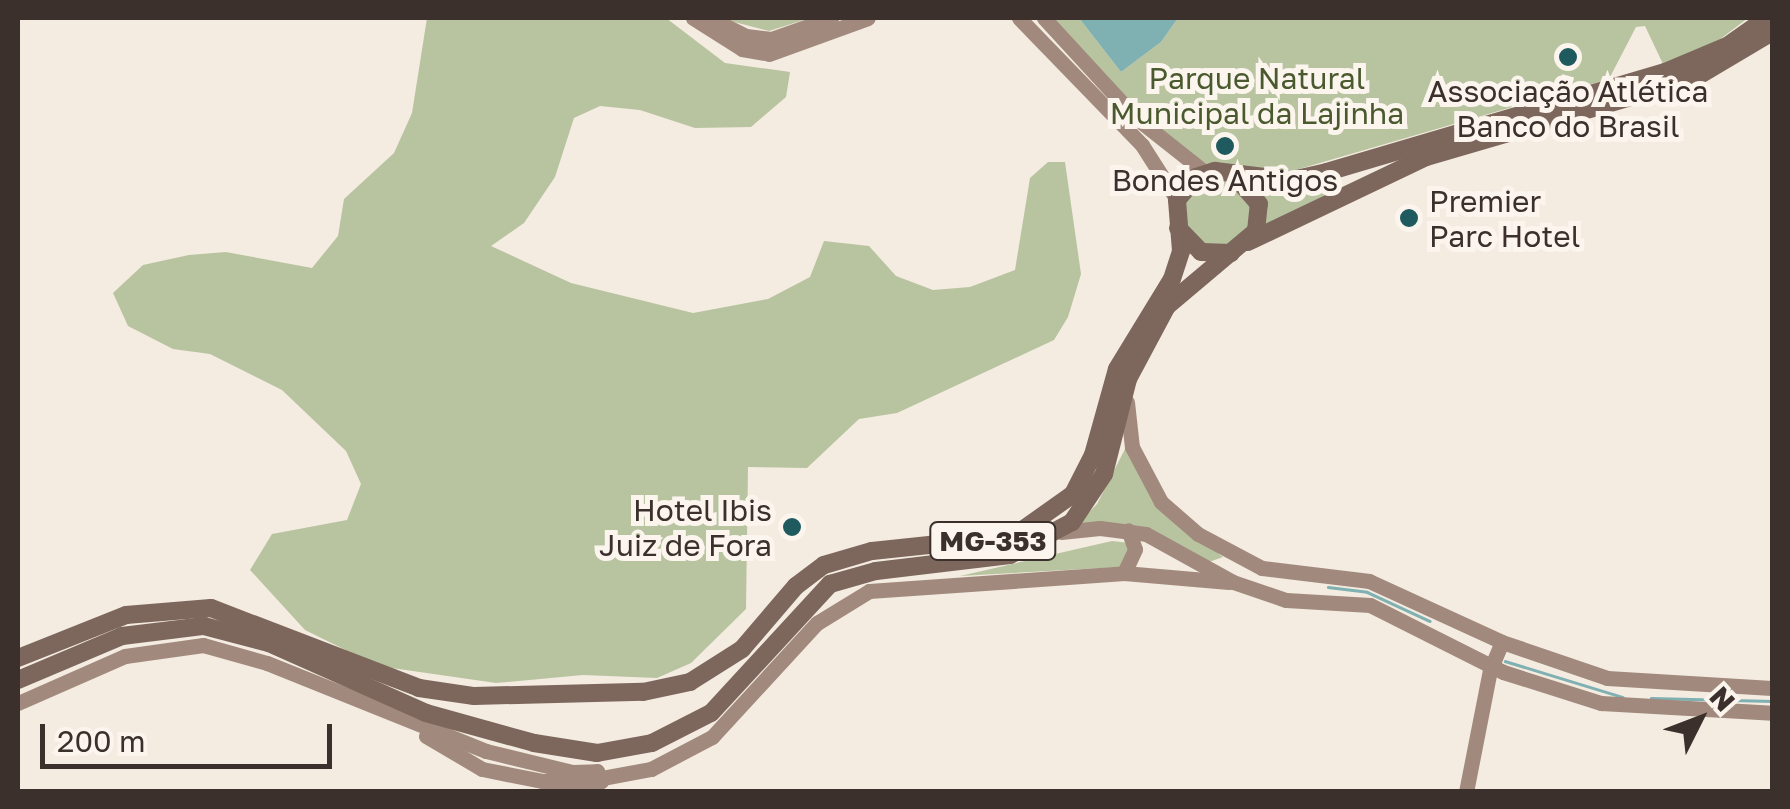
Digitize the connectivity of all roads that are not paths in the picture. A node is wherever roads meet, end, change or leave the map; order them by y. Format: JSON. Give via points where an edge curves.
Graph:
{"nodes":[{"id":1,"x":693,"y":18,"type":"edge"},
{"id":2,"x":710,"y":18,"type":"edge"},
{"id":3,"x":831,"y":18,"type":"edge"},
{"id":4,"x":868,"y":18,"type":"edge"},
{"id":5,"x":1019,"y":18,"type":"edge"},
{"id":6,"x":1044,"y":18,"type":"edge"},
{"id":7,"x":1767,"y":18,"type":"edge"},
{"id":8,"x":1772,"y":32,"type":"edge"},
{"id":9,"x":1206,"y":172,"type":"junction"},
{"id":10,"x":1327,"y":172,"type":"junction"},
{"id":11,"x":1233,"y":174,"type":"junction"},
{"id":12,"x":1177,"y":200,"type":"junction"},
{"id":13,"x":1330,"y":201,"type":"junction"},
{"id":14,"x":1178,"y":228,"type":"junction"},
{"id":15,"x":1242,"y":247,"type":"junction"},
{"id":16,"x":1128,"y":380,"type":"junction"},
{"id":17,"x":1128,"y":530,"type":"junction"},
{"id":18,"x":1056,"y":533,"type":"junction"},
{"id":19,"x":1212,"y":568,"type":"junction"},
{"id":20,"x":1124,"y":574,"type":"junction"},
{"id":21,"x":1308,"y":574,"type":"junction"},
{"id":22,"x":1196,"y":577,"type":"junction"},
{"id":23,"x":1233,"y":582,"type":"junction"},
{"id":24,"x":1462,"y":625,"type":"junction"},
{"id":25,"x":1502,"y":642,"type":"junction"},
{"id":26,"x":1454,"y":649,"type":"junction"},
{"id":27,"x":18,"y":658,"type":"edge"},
{"id":28,"x":1491,"y":667,"type":"junction"},
{"id":29,"x":18,"y":680,"type":"edge"},
{"id":30,"x":690,"y":682,"type":"junction"},
{"id":31,"x":1772,"y":688,"type":"edge"},
{"id":32,"x":474,"y":696,"type":"junction"},
{"id":33,"x":18,"y":702,"type":"edge"},
{"id":34,"x":1772,"y":714,"type":"edge"},
{"id":35,"x":423,"y":721,"type":"junction"},
{"id":36,"x":694,"y":722,"type":"junction"},
{"id":37,"x":486,"y":751,"type":"junction"},
{"id":38,"x":479,"y":768,"type":"junction"},
{"id":39,"x":595,"y":771,"type":"junction"},
{"id":40,"x":1466,"y":792,"type":"edge"}],
"edges":[{"from":1,"to":4,"type":"main road","via":[[742,49],[769,54]]},
{"from":2,"to":3,"type":"main road","via":[[746,36],[771,39]]},
{"from":5,"to":12,"type":"main road","via":[[1142,145]]},
{"from":6,"to":9,"type":"main road","via":[[1135,117]]},
{"from":7,"to":10,"type":"main road","via":[[1727,46],[1665,72]]},
{"from":8,"to":13,"type":"main road","number":"MG-353","via":[[1693,79],[1426,156]]},
{"from":9,"to":11,"type":"main road"},
{"from":9,"to":12,"type":"main road"},
{"from":10,"to":11,"type":"main road","via":[[1292,180]]},
{"from":10,"to":13,"type":"main road"},
{"from":11,"to":15,"type":"main road","via":[[1258,204]]},
{"from":12,"to":14,"type":"main road","number":"MG-353"},
{"from":13,"to":15,"type":"main road","number":"MG-353"},
{"from":14,"to":15,"type":"main road","via":[[1202,252]]},
{"from":14,"to":30,"type":"main road","number":"MG-353","via":[[1181,251],[1172,279],[1117,368],[1085,474],[1056,509],[1014,536],[872,551],[824,566],[796,586],[742,650]]},
{"from":15,"to":16,"type":"main road","number":"MG-353","via":[[1183,287]]},
{"from":16,"to":18,"type":"main road","number":"MG-353","via":[[1104,474],[1092,498]]},
{"from":16,"to":21,"type":"main road","via":[[1127,420],[1142,472],[1161,502],[1198,534],[1262,568]]},
{"from":17,"to":18,"type":"main road"},
{"from":17,"to":19,"type":"main road"},
{"from":17,"to":20,"type":"main road","via":[[1135,549]]},
{"from":18,"to":36,"type":"main road","number":"MG-353","via":[[1010,554],[876,571],[830,584],[733,690]]},
{"from":19,"to":21,"type":"main road","via":[[1231,561],[1275,577]]},
{"from":19,"to":22,"type":"main road"},
{"from":19,"to":23,"type":"main road"},
{"from":20,"to":22,"type":"main road"},
{"from":20,"to":39,"type":"main road","via":[[854,596],[818,623],[712,737],[676,760]]},
{"from":21,"to":24,"type":"main road","via":[[1369,580]]},
{"from":22,"to":23,"type":"main road"},
{"from":23,"to":26,"type":"main road","via":[[1286,600],[1370,605]]},
{"from":24,"to":25,"type":"main road"},
{"from":24,"to":26,"type":"main road"},
{"from":25,"to":28,"type":"main road"},
{"from":25,"to":31,"type":"main road","via":[[1630,682]]},
{"from":26,"to":28,"type":"main road"},
{"from":27,"to":32,"type":"main road","number":"MG-353","via":[[126,615],[211,608],[395,682]]},
{"from":28,"to":34,"type":"main road","via":[[1626,708]]},
{"from":28,"to":40,"type":"main road"},
{"from":29,"to":35,"type":"main road","number":"MG-353","via":[[122,636],[204,626],[268,643]]},
{"from":30,"to":32,"type":"main road","number":"MG-353","via":[[643,692]]},
{"from":30,"to":36,"type":"main road","via":[[708,701]]},
{"from":32,"to":35,"type":"main road"},
{"from":33,"to":35,"type":"main road","via":[[125,656],[203,645]]},
{"from":35,"to":37,"type":"main road"},
{"from":35,"to":38,"type":"main road"},
{"from":35,"to":39,"type":"main road","number":"MG-353","via":[[534,743]]},
{"from":36,"to":39,"type":"main road","number":"MG-353"},
{"from":37,"to":38,"type":"main road","via":[[480,752]]},
{"from":37,"to":39,"type":"main road"},
{"from":38,"to":39,"type":"main road","via":[[542,781]]}]}
